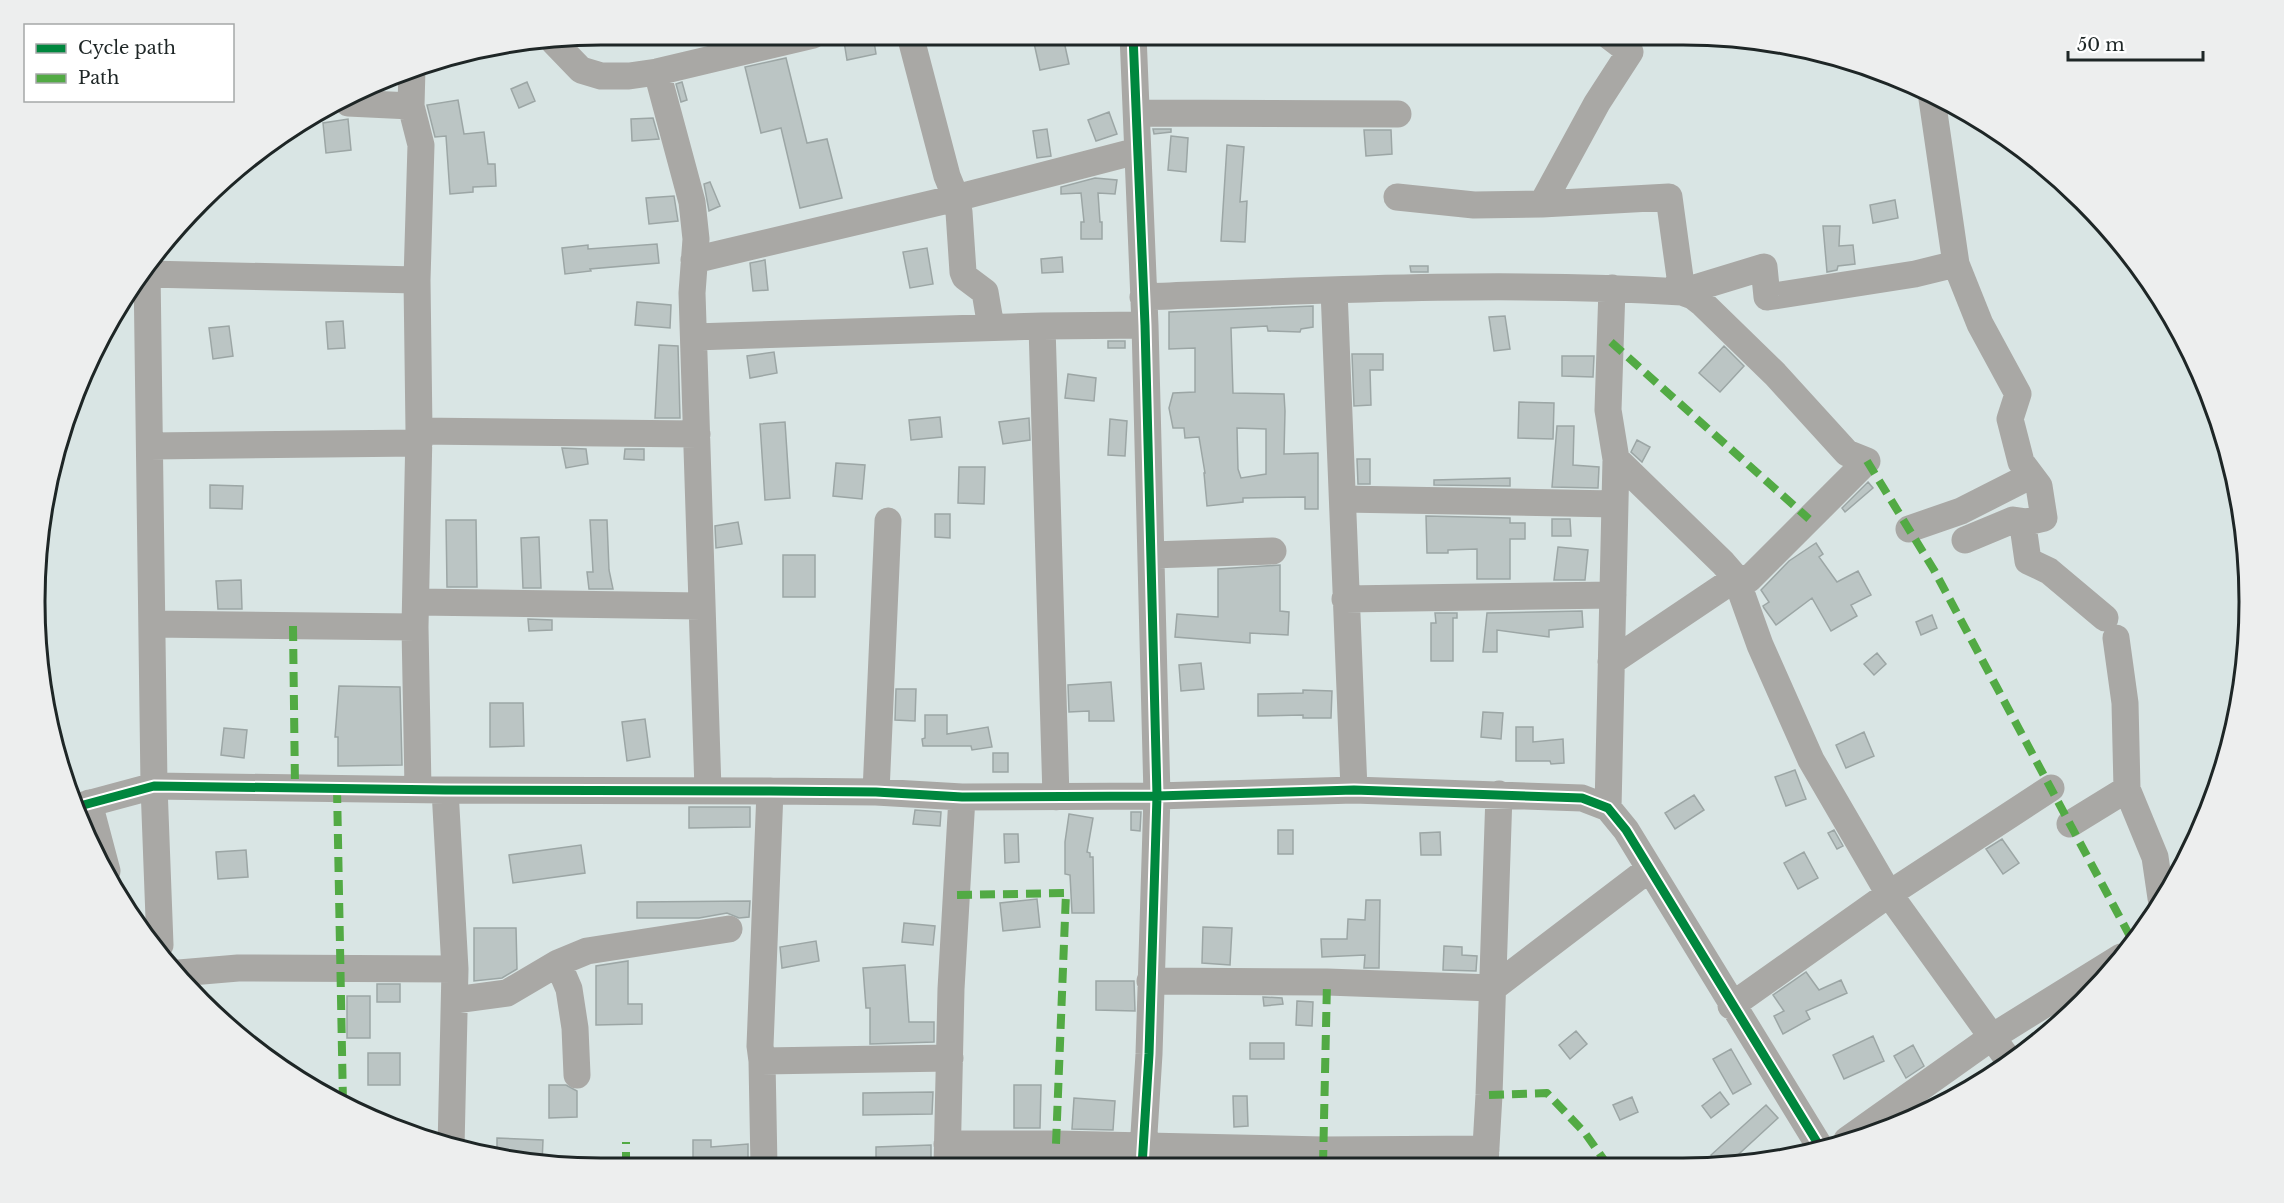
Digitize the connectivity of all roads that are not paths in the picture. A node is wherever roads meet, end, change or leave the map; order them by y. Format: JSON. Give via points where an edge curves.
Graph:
{"nodes":[{"id":1,"x":771,"y":45,"type":"edge"},
{"id":2,"x":913,"y":45,"type":"edge"},
{"id":3,"x":1134,"y":45,"type":"edge"},
{"id":4,"x":1621,"y":45,"type":"edge"},
{"id":5,"x":559,"y":47,"type":"edge"},
{"id":6,"x":657,"y":72,"type":"junction"},
{"id":7,"x":412,"y":79,"type":"edge"},
{"id":8,"x":353,"y":103,"type":"edge"},
{"id":9,"x":1933,"y":104,"type":"edge"},
{"id":10,"x":411,"y":106,"type":"junction"},
{"id":11,"x":1137,"y":113,"type":"junction"},
{"id":12,"x":1398,"y":114,"type":"dead end"},
{"id":13,"x":1137,"y":151,"type":"junction"},
{"id":14,"x":1397,"y":197,"type":"dead end"},
{"id":15,"x":956,"y":198,"type":"junction"},
{"id":16,"x":1542,"y":204,"type":"junction"},
{"id":17,"x":694,"y":260,"type":"junction"},
{"id":18,"x":1956,"y":264,"type":"junction"},
{"id":19,"x":153,"y":272,"type":"edge"},
{"id":20,"x":417,"y":280,"type":"junction"},
{"id":21,"x":147,"y":281,"type":"edge"},
{"id":22,"x":1612,"y":288,"type":"junction"},
{"id":23,"x":1334,"y":290,"type":"junction"},
{"id":24,"x":1682,"y":292,"type":"junction"},
{"id":25,"x":1143,"y":297,"type":"junction"},
{"id":26,"x":1145,"y":325,"type":"junction"},
{"id":27,"x":1042,"y":326,"type":"junction"},
{"id":28,"x":991,"y":327,"type":"junction"},
{"id":29,"x":694,"y":337,"type":"junction"},
{"id":30,"x":697,"y":434,"type":"junction"},
{"id":31,"x":419,"y":437,"type":"junction"},
{"id":32,"x":150,"y":446,"type":"junction"},
{"id":33,"x":1617,"y":459,"type":"junction"},
{"id":34,"x":2030,"y":476,"type":"junction"},
{"id":35,"x":1343,"y":499,"type":"junction"},
{"id":36,"x":1615,"y":504,"type":"junction"},
{"id":37,"x":888,"y":521,"type":"dead end"},
{"id":38,"x":2027,"y":522,"type":"junction"},
{"id":39,"x":1909,"y":529,"type":"dead end"},
{"id":40,"x":1965,"y":540,"type":"dead end"},
{"id":41,"x":1273,"y":551,"type":"dead end"},
{"id":42,"x":1151,"y":555,"type":"junction"},
{"id":43,"x":1736,"y":578,"type":"junction"},
{"id":44,"x":1613,"y":595,"type":"junction"},
{"id":45,"x":1345,"y":599,"type":"junction"},
{"id":46,"x":701,"y":606,"type":"junction"},
{"id":47,"x":416,"y":614,"type":"junction"},
{"id":48,"x":152,"y":624,"type":"junction"},
{"id":49,"x":1611,"y":662,"type":"junction"},
{"id":50,"x":154,"y":786,"type":"junction"},
{"id":51,"x":2051,"y":788,"type":"dead end"},
{"id":52,"x":418,"y":789,"type":"junction"},
{"id":53,"x":2127,"y":789,"type":"junction"},
{"id":54,"x":445,"y":790,"type":"junction"},
{"id":55,"x":708,"y":790,"type":"junction"},
{"id":56,"x":1354,"y":790,"type":"junction"},
{"id":57,"x":770,"y":791,"type":"junction"},
{"id":58,"x":876,"y":792,"type":"junction"},
{"id":59,"x":1499,"y":794,"type":"junction"},
{"id":60,"x":1157,"y":796,"type":"junction"},
{"id":61,"x":962,"y":797,"type":"junction"},
{"id":62,"x":1056,"y":797,"type":"junction"},
{"id":63,"x":83,"y":805,"type":"edge"},
{"id":64,"x":1608,"y":808,"type":"junction"},
{"id":65,"x":2070,"y":824,"type":"dead end"},
{"id":66,"x":1649,"y":869,"type":"junction"},
{"id":67,"x":2159,"y":887,"type":"edge"},
{"id":68,"x":1889,"y":894,"type":"junction"},
{"id":69,"x":729,"y":929,"type":"dead end"},
{"id":70,"x":159,"y":938,"type":"edge"},
{"id":71,"x":558,"y":963,"type":"junction"},
{"id":72,"x":455,"y":969,"type":"junction"},
{"id":73,"x":2098,"y":971,"type":"edge"},
{"id":74,"x":187,"y":972,"type":"edge"},
{"id":75,"x":1150,"y":981,"type":"junction"},
{"id":76,"x":1493,"y":988,"type":"junction"},
{"id":77,"x":455,"y":1000,"type":"junction"},
{"id":78,"x":1731,"y":1006,"type":"junction"},
{"id":79,"x":1992,"y":1036,"type":"junction"},
{"id":80,"x":2005,"y":1055,"type":"edge"},
{"id":81,"x":950,"y":1058,"type":"junction"},
{"id":82,"x":762,"y":1061,"type":"junction"},
{"id":83,"x":577,"y":1075,"type":"dead end"},
{"id":84,"x":1866,"y":1126,"type":"edge"},
{"id":85,"x":448,"y":1136,"type":"edge"},
{"id":86,"x":1816,"y":1141,"type":"edge"},
{"id":87,"x":947,"y":1155,"type":"edge"},
{"id":88,"x":1143,"y":1156,"type":"edge"},
{"id":89,"x":1486,"y":1156,"type":"edge"},
{"id":90,"x":764,"y":1158,"type":"edge"}],
"edges":[{"from":1,"to":6,"type":"street"},
{"from":2,"to":15,"type":"street"},
{"from":3,"to":11,"type":"street"},
{"from":4,"to":16,"type":"street","via":[[1630,52],[1597,103]]},
{"from":5,"to":6,"type":"street","via":[[581,70],[601,76]]},
{"from":6,"to":17,"type":"street","via":[[692,202]]},
{"from":7,"to":10,"type":"street"},
{"from":8,"to":10,"type":"street"},
{"from":9,"to":18,"type":"street"},
{"from":10,"to":20,"type":"street","via":[[421,145]]},
{"from":11,"to":12,"type":"street"},
{"from":11,"to":13,"type":"street"},
{"from":13,"to":15,"type":"street"},
{"from":13,"to":25,"type":"street"},
{"from":14,"to":16,"type":"street","via":[[1474,205]]},
{"from":15,"to":17,"type":"street"},
{"from":15,"to":28,"type":"street","via":[[963,272],[985,292]]},
{"from":16,"to":24,"type":"street","via":[[1669,197]]},
{"from":17,"to":29,"type":"street"},
{"from":18,"to":24,"type":"street","via":[[1767,297],[1764,267]]},
{"from":18,"to":34,"type":"street","via":[[1980,324],[2018,394],[2010,419]]},
{"from":19,"to":20,"type":"street"},
{"from":20,"to":31,"type":"street"},
{"from":21,"to":32,"type":"street"},
{"from":22,"to":23,"type":"street"},
{"from":22,"to":24,"type":"street"},
{"from":22,"to":33,"type":"street","via":[[1608,410]]},
{"from":23,"to":25,"type":"street"},
{"from":23,"to":35,"type":"street"},
{"from":24,"to":43,"type":"street","via":[[1693,296],[1775,374],[1848,453],[1867,461],[1749,579]]},
{"from":25,"to":26,"type":"street"},
{"from":26,"to":27,"type":"street"},
{"from":26,"to":42,"type":"street"},
{"from":27,"to":28,"type":"street"},
{"from":27,"to":62,"type":"street"},
{"from":28,"to":29,"type":"street"},
{"from":29,"to":30,"type":"street"},
{"from":30,"to":31,"type":"street"},
{"from":30,"to":46,"type":"street"},
{"from":31,"to":32,"type":"street"},
{"from":31,"to":47,"type":"street"},
{"from":32,"to":48,"type":"street"},
{"from":33,"to":36,"type":"street"},
{"from":33,"to":43,"type":"street"},
{"from":34,"to":38,"type":"street","via":[[2039,486],[2044,518]]},
{"from":34,"to":39,"type":"street","via":[[1961,511]]},
{"from":35,"to":36,"type":"street"},
{"from":35,"to":45,"type":"street"},
{"from":36,"to":44,"type":"street"},
{"from":37,"to":58,"type":"street"},
{"from":38,"to":40,"type":"street","via":[[2013,520]]},
{"from":38,"to":53,"type":"street","via":[[2023,526],[2028,561],[2049,571],[2110,628],[2125,704]]},
{"from":41,"to":42,"type":"street"},
{"from":42,"to":60,"type":"street"},
{"from":43,"to":49,"type":"street"},
{"from":43,"to":68,"type":"street","via":[[1760,645],[1811,760]]},
{"from":44,"to":45,"type":"street"},
{"from":44,"to":49,"type":"street"},
{"from":45,"to":56,"type":"street"},
{"from":46,"to":47,"type":"street"},
{"from":46,"to":55,"type":"street"},
{"from":47,"to":48,"type":"street"},
{"from":47,"to":52,"type":"street"},
{"from":48,"to":50,"type":"street"},
{"from":49,"to":64,"type":"street"},
{"from":50,"to":52,"type":"street"},
{"from":50,"to":63,"type":"street"},
{"from":50,"to":70,"type":"street"},
{"from":51,"to":68,"type":"street"},
{"from":52,"to":54,"type":"street"},
{"from":53,"to":65,"type":"street"},
{"from":53,"to":67,"type":"street","via":[[2155,857]]},
{"from":54,"to":55,"type":"street"},
{"from":54,"to":72,"type":"street"},
{"from":55,"to":57,"type":"street"},
{"from":56,"to":59,"type":"street"},
{"from":56,"to":60,"type":"street"},
{"from":57,"to":58,"type":"street"},
{"from":57,"to":82,"type":"street"},
{"from":58,"to":61,"type":"street"},
{"from":59,"to":64,"type":"street","via":[[1582,798]]},
{"from":59,"to":76,"type":"street"},
{"from":60,"to":62,"type":"street"},
{"from":60,"to":75,"type":"street"},
{"from":61,"to":62,"type":"street"},
{"from":61,"to":81,"type":"street"},
{"from":64,"to":66,"type":"street"},
{"from":66,"to":76,"type":"street"},
{"from":66,"to":78,"type":"street"},
{"from":68,"to":78,"type":"street"},
{"from":68,"to":79,"type":"street"},
{"from":69,"to":71,"type":"street","via":[[587,951]]},
{"from":71,"to":77,"type":"street","via":[[507,993]]},
{"from":71,"to":83,"type":"street","via":[[569,989]]},
{"from":72,"to":74,"type":"street","via":[[238,968]]},
{"from":72,"to":77,"type":"street"},
{"from":73,"to":79,"type":"street"},
{"from":75,"to":76,"type":"street"},
{"from":75,"to":88,"type":"street"},
{"from":76,"to":89,"type":"street"},
{"from":77,"to":85,"type":"street"},
{"from":78,"to":86,"type":"street"},
{"from":79,"to":80,"type":"street"},
{"from":79,"to":84,"type":"street"},
{"from":81,"to":82,"type":"street"},
{"from":81,"to":87,"type":"street"},
{"from":82,"to":90,"type":"street"},
{"from":87,"to":88,"type":"street","via":[[1056,1144]]},
{"from":88,"to":89,"type":"street","via":[[1323,1150]]}]}
